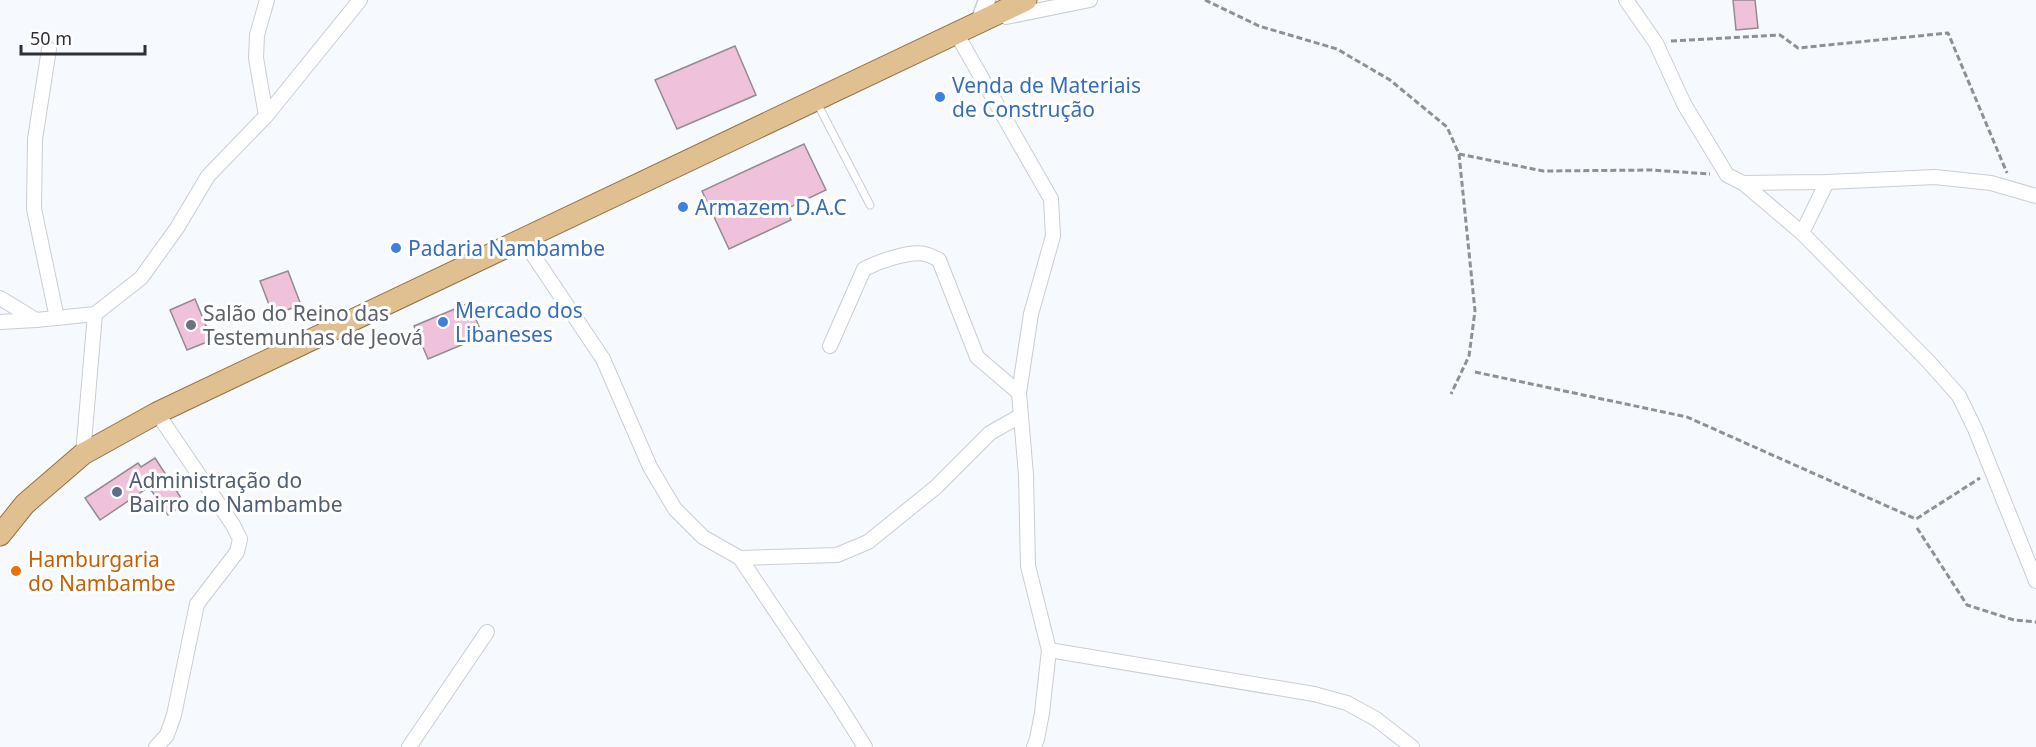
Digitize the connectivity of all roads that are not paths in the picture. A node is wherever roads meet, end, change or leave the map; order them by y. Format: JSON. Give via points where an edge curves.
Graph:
{"nodes":[{"id":1,"x":267,"y":0,"type":"edge"},
{"id":2,"x":360,"y":0,"type":"edge"},
{"id":3,"x":975,"y":0,"type":"edge"},
{"id":4,"x":987,"y":0,"type":"edge"},
{"id":5,"x":1026,"y":0,"type":"edge"},
{"id":6,"x":1090,"y":0,"type":"edge"},
{"id":7,"x":1626,"y":0,"type":"edge"},
{"id":8,"x":979,"y":22,"type":"junction"},
{"id":9,"x":956,"y":33,"type":"junction"},
{"id":10,"x":49,"y":49,"type":"dead end"},
{"id":11,"x":815,"y":100,"type":"junction"},
{"id":12,"x":266,"y":116,"type":"junction"},
{"id":13,"x":1827,"y":182,"type":"junction"},
{"id":14,"x":1743,"y":183,"type":"junction"},
{"id":15,"x":2036,"y":196,"type":"edge"},
{"id":16,"x":870,"y":205,"type":"dead end"},
{"id":17,"x":1802,"y":233,"type":"junction"},
{"id":18,"x":523,"y":240,"type":"junction"},
{"id":19,"x":0,"y":298,"type":"edge"},
{"id":20,"x":95,"y":314,"type":"junction"},
{"id":21,"x":57,"y":318,"type":"junction"},
{"id":22,"x":36,"y":320,"type":"junction"},
{"id":23,"x":0,"y":322,"type":"edge"},
{"id":24,"x":830,"y":346,"type":"dead end"},
{"id":25,"x":1018,"y":393,"type":"junction"},
{"id":26,"x":157,"y":413,"type":"junction"},
{"id":27,"x":1020,"y":416,"type":"junction"},
{"id":28,"x":83,"y":454,"type":"junction"},
{"id":29,"x":0,"y":535,"type":"edge"},
{"id":30,"x":740,"y":558,"type":"junction"},
{"id":31,"x":2036,"y":581,"type":"edge"},
{"id":32,"x":487,"y":632,"type":"dead end"},
{"id":33,"x":1049,"y":650,"type":"junction"},
{"id":34,"x":1039,"y":744,"type":"edge"},
{"id":35,"x":156,"y":747,"type":"edge"},
{"id":36,"x":409,"y":747,"type":"edge"},
{"id":37,"x":865,"y":747,"type":"edge"},
{"id":38,"x":1412,"y":747,"type":"edge"}],
"edges":[{"from":1,"to":12,"type":"street","via":[[257,35],[256,58]]},
{"from":2,"to":12,"type":"street"},
{"from":3,"to":8,"type":"street"},
{"from":4,"to":8,"type":"street"},
{"from":5,"to":8,"type":"main road"},
{"from":6,"to":8,"type":"street"},
{"from":7,"to":14,"type":"street","via":[[1656,43],[1684,104],[1727,175]]},
{"from":8,"to":9,"type":"main road"},
{"from":9,"to":11,"type":"main road"},
{"from":9,"to":25,"type":"street","via":[[1051,199],[1053,236],[1031,314]]},
{"from":10,"to":21,"type":"street","via":[[35,139],[34,209]]},
{"from":11,"to":16,"type":"lane"},
{"from":11,"to":18,"type":"main road"},
{"from":12,"to":20,"type":"street","via":[[208,176],[141,278]]},
{"from":13,"to":14,"type":"street"},
{"from":13,"to":15,"type":"street","via":[[1935,177],[1991,183]]},
{"from":13,"to":17,"type":"street"},
{"from":14,"to":17,"type":"street"},
{"from":17,"to":31,"type":"street","via":[[1959,396]]},
{"from":18,"to":26,"type":"main road"},
{"from":18,"to":30,"type":"street","via":[[603,359],[650,467],[675,509],[703,537]]},
{"from":19,"to":22,"type":"street"},
{"from":20,"to":21,"type":"street"},
{"from":20,"to":28,"type":"street"},
{"from":21,"to":22,"type":"street"},
{"from":22,"to":23,"type":"street"},
{"from":24,"to":25,"type":"street","via":[[864,269],[908,254],[925,253],[939,260],[978,357]]},
{"from":25,"to":27,"type":"street"},
{"from":26,"to":28,"type":"main road"},
{"from":26,"to":35,"type":"street","via":[[240,539],[237,552],[197,604],[174,715],[167,735]]},
{"from":27,"to":30,"type":"street","via":[[990,433],[936,487],[868,542],[837,555]]},
{"from":27,"to":33,"type":"street","via":[[1028,566]]},
{"from":28,"to":29,"type":"main road","via":[[25,504]]},
{"from":30,"to":37,"type":"street"},
{"from":32,"to":36,"type":"street"},
{"from":33,"to":34,"type":"street"},
{"from":33,"to":38,"type":"street","via":[[1314,694],[1347,703],[1376,719]]}]}
